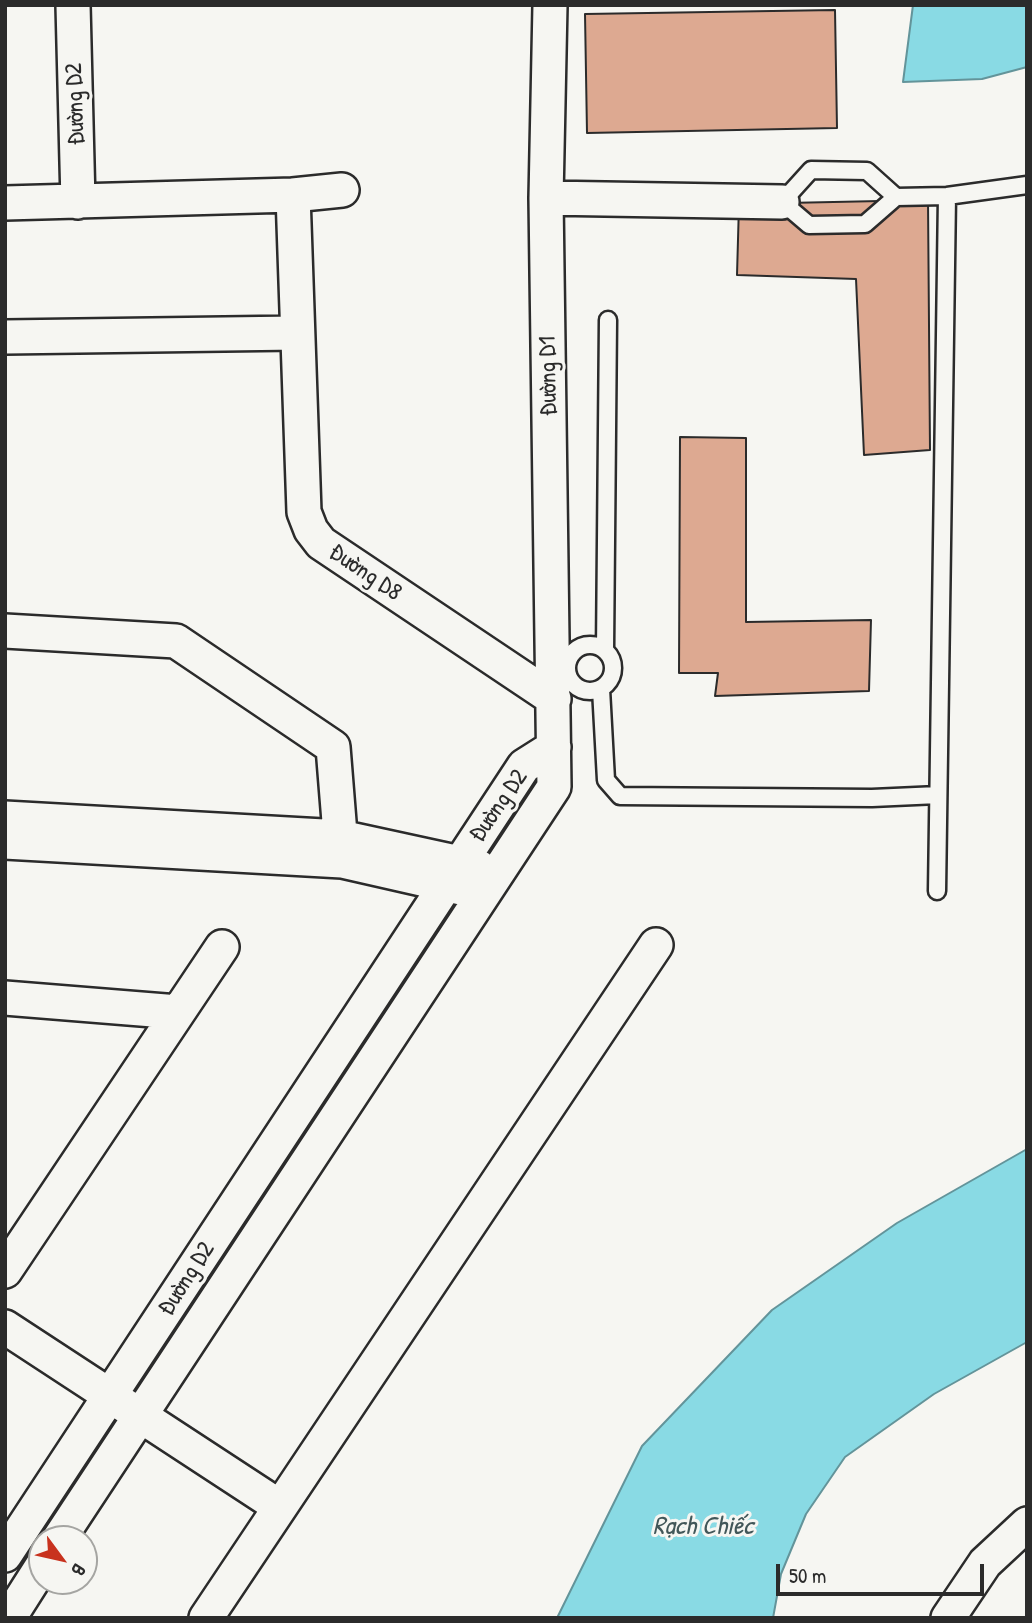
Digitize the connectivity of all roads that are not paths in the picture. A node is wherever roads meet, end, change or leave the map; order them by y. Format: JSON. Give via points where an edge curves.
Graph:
{"nodes":[{"id":1,"x":73,"y":5,"type":"edge"},
{"id":2,"x":550,"y":5,"type":"edge"},
{"id":3,"x":1027,"y":185,"type":"edge"},
{"id":4,"x":342,"y":190,"type":"dead end"},
{"id":5,"x":293,"y":195,"type":"junction"},
{"id":6,"x":947,"y":196,"type":"junction"},
{"id":7,"x":896,"y":197,"type":"junction"},
{"id":8,"x":546,"y":198,"type":"junction"},
{"id":9,"x":78,"y":202,"type":"junction"},
{"id":10,"x":782,"y":202,"type":"junction"},
{"id":11,"x":5,"y":204,"type":"edge"},
{"id":12,"x":608,"y":320,"type":"dead end"},
{"id":13,"x":298,"y":333,"type":"junction"},
{"id":14,"x":20,"y":337,"type":"edge"},
{"id":15,"x":5,"y":363,"type":"edge"},
{"id":16,"x":5,"y":631,"type":"edge"},
{"id":17,"x":605,"y":650,"type":"junction"},
{"id":18,"x":558,"y":680,"type":"junction"},
{"id":19,"x":601,"y":689,"type":"junction"},
{"id":20,"x":554,"y":747,"type":"junction"},
{"id":21,"x":938,"y":795,"type":"junction"},
{"id":22,"x":5,"y":818,"type":"edge"},
{"id":23,"x":5,"y":842,"type":"edge"},
{"id":24,"x":342,"y":849,"type":"junction"},
{"id":25,"x":453,"y":874,"type":"junction"},
{"id":26,"x":491,"y":882,"type":"junction"},
{"id":27,"x":937,"y":891,"type":"dead end"},
{"id":28,"x":656,"y":945,"type":"dead end"},
{"id":29,"x":222,"y":947,"type":"dead end"},
{"id":30,"x":5,"y":998,"type":"edge"},
{"id":31,"x":178,"y":1012,"type":"junction"},
{"id":32,"x":5,"y":1272,"type":"edge"},
{"id":33,"x":5,"y":1327,"type":"edge"},
{"id":34,"x":110,"y":1396,"type":"junction"},
{"id":35,"x":139,"y":1415,"type":"junction"},
{"id":36,"x":280,"y":1507,"type":"junction"},
{"id":37,"x":1027,"y":1524,"type":"edge"},
{"id":38,"x":68,"y":1525,"type":"edge"},
{"id":39,"x":5,"y":1555,"type":"edge"},
{"id":40,"x":28,"y":1588,"type":"edge"},
{"id":41,"x":9,"y":1618,"type":"edge"},
{"id":42,"x":206,"y":1618,"type":"edge"},
{"id":43,"x":948,"y":1618,"type":"edge"}],
"edges":[{"from":1,"to":9,"type":"street","name":"Đường D2"},
{"from":2,"to":8,"type":"street","name":"Đường D1"},
{"from":3,"to":6,"type":"lane"},
{"from":4,"to":5,"type":"street"},
{"from":5,"to":9,"type":"street"},
{"from":5,"to":13,"type":"street","name":"Đường D8"},
{"from":6,"to":7,"type":"lane"},
{"from":6,"to":21,"type":"lane"},
{"from":7,"to":10,"type":"lane","via":[[865,224],[839,226],[809,225]]},
{"from":7,"to":10,"type":"lane","via":[[867,171],[811,170]]},
{"from":8,"to":10,"type":"street"},
{"from":8,"to":18,"type":"street","name":"Đường D1"},
{"from":9,"to":11,"type":"street"},
{"from":12,"to":17,"type":"lane"},
{"from":13,"to":14,"type":"street"},
{"from":13,"to":18,"type":"street","name":"Đường D8","via":[[304,512],[311,530],[321,543]]},
{"from":14,"to":15,"type":"street"},
{"from":16,"to":24,"type":"street","via":[[176,641],[333,747]]},
{"from":17,"to":18,"type":"lane","via":[[583,646],[571,655]]},
{"from":17,"to":19,"type":"lane","via":[[613,671]]},
{"from":18,"to":19,"type":"lane","via":[[579,688]]},
{"from":18,"to":20,"type":"street","name":"Đường D1"},
{"from":19,"to":21,"type":"lane","via":[[606,780],[620,796]]},
{"from":20,"to":25,"type":"street","name":"Đường D2","via":[[524,766]]},
{"from":20,"to":26,"type":"street","name":"Đường D2","via":[[554,787]]},
{"from":21,"to":27,"type":"lane"},
{"from":22,"to":24,"type":"street"},
{"from":23,"to":24,"type":"street"},
{"from":24,"to":25,"type":"street"},
{"from":25,"to":26,"type":"street"},
{"from":25,"to":34,"type":"street","name":"Đường D2"},
{"from":26,"to":35,"type":"street","name":"Đường D2"},
{"from":28,"to":36,"type":"street"},
{"from":29,"to":31,"type":"street"},
{"from":30,"to":31,"type":"street"},
{"from":31,"to":32,"type":"street"},
{"from":33,"to":34,"type":"street"},
{"from":34,"to":35,"type":"street"},
{"from":34,"to":39,"type":"street","name":"Đường D2"},
{"from":35,"to":36,"type":"street"},
{"from":35,"to":38,"type":"street","name":"Đường D2"},
{"from":36,"to":42,"type":"street"},
{"from":37,"to":43,"type":"street","via":[[985,1563]]},
{"from":40,"to":41,"type":"street"}]}
